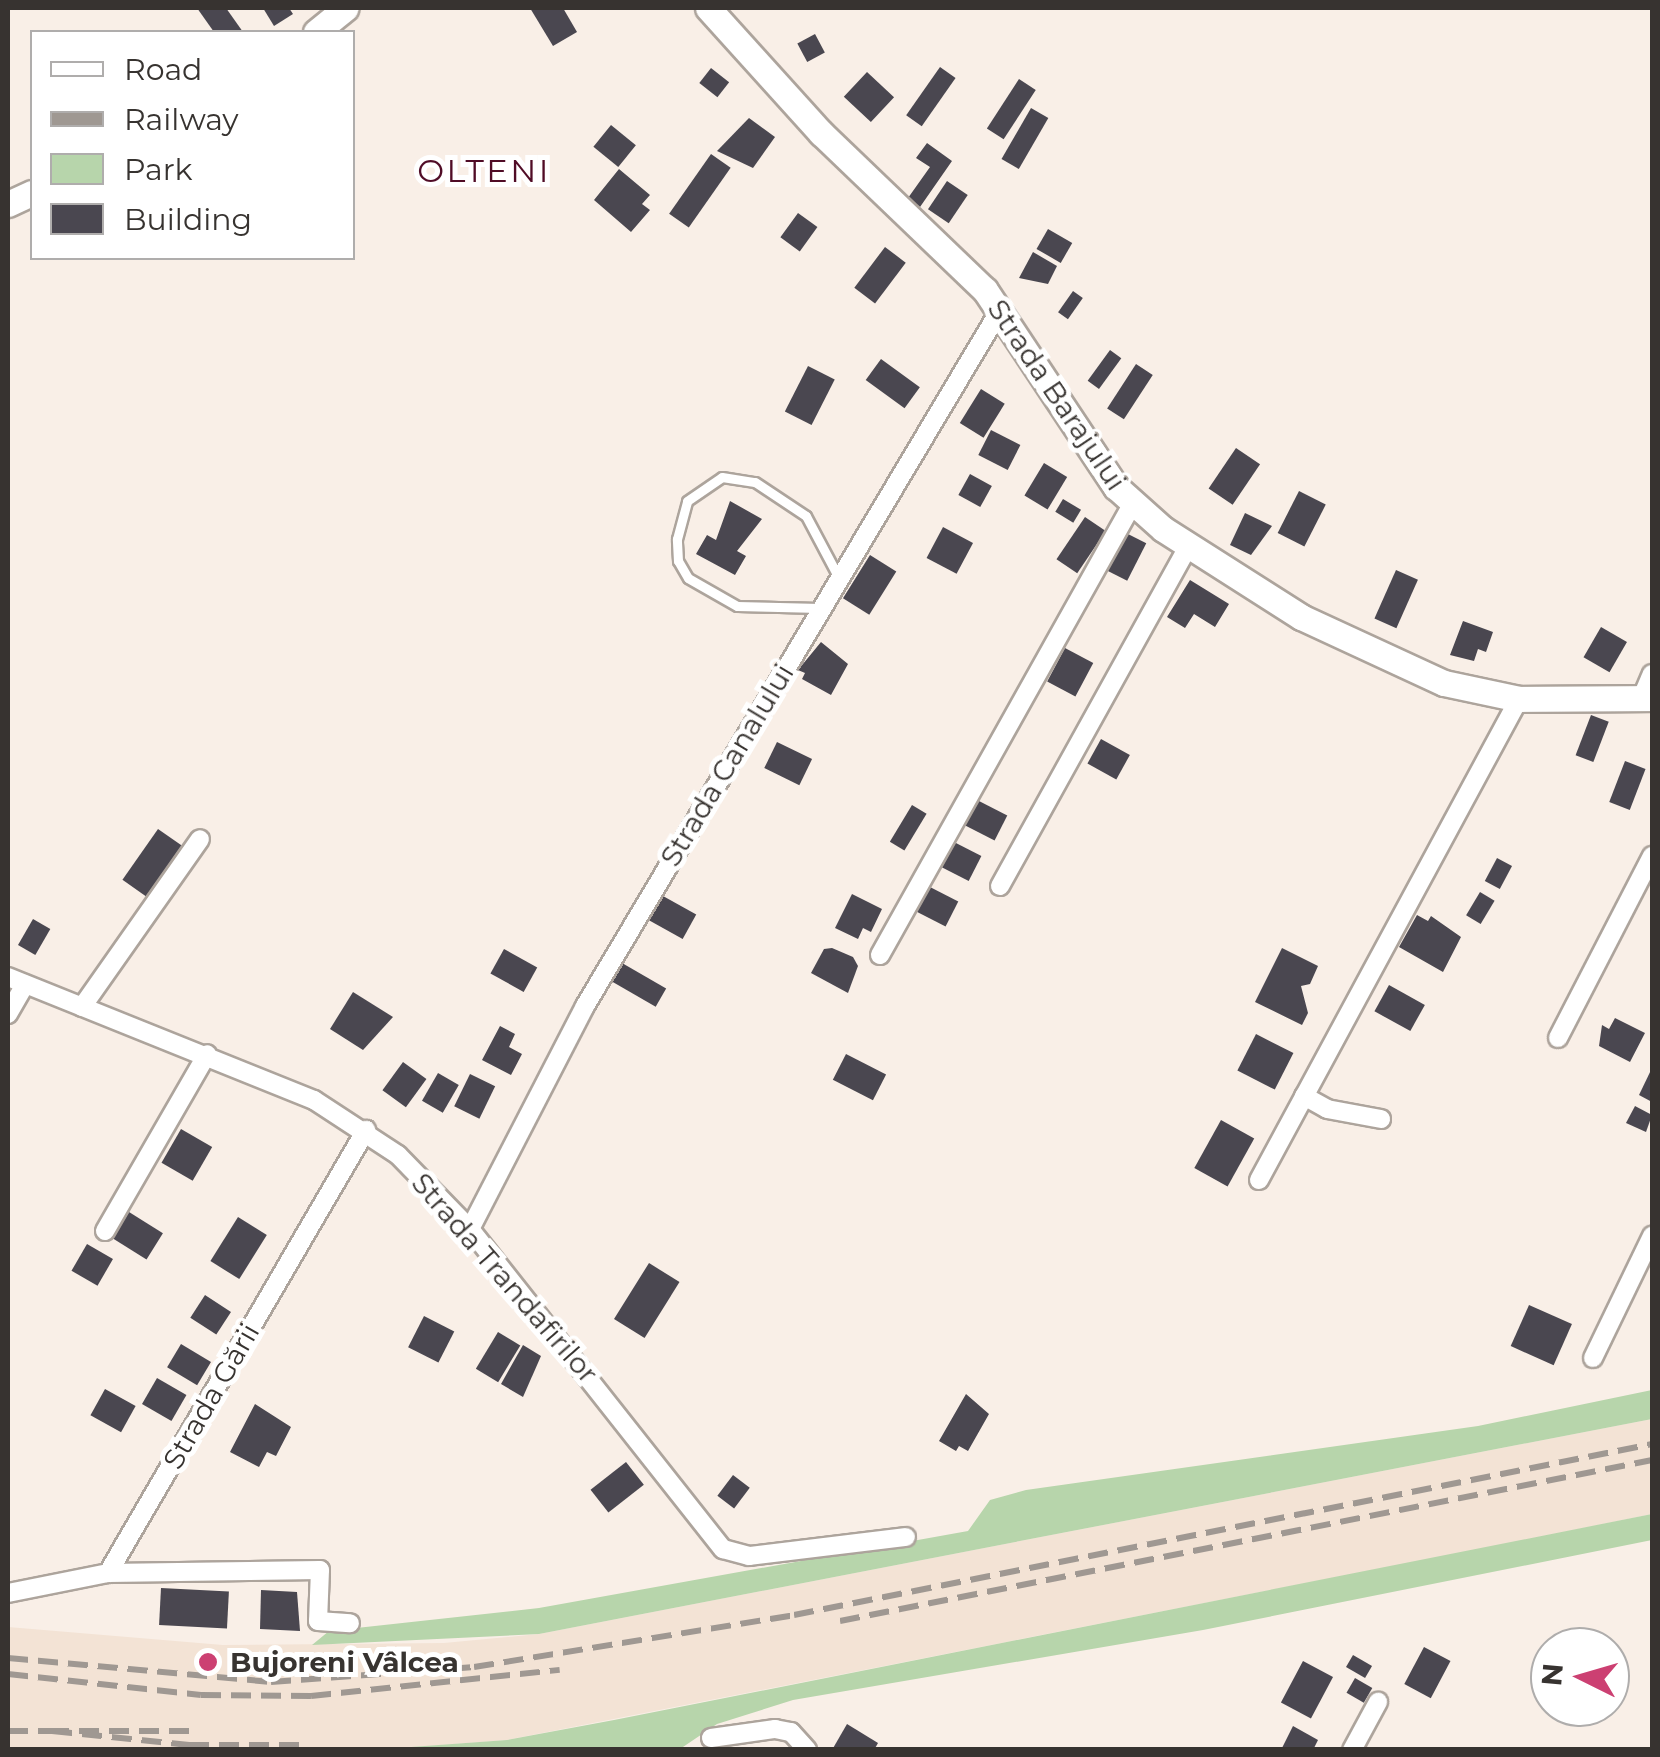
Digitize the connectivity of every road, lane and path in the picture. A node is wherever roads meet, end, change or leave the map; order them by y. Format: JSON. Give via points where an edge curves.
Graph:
{"nodes":[{"id":1,"x":346,"y":8,"type":"edge"},
{"id":2,"x":708,"y":8,"type":"edge"},
{"id":3,"x":318,"y":30,"type":"edge"},
{"id":4,"x":1000,"y":310,"type":"junction"},
{"id":5,"x":1133,"y":503,"type":"junction"},
{"id":6,"x":1188,"y":547,"type":"junction"},
{"id":7,"x":838,"y":578,"type":"junction"},
{"id":8,"x":820,"y":608,"type":"junction"},
{"id":9,"x":1649,"y":690,"type":"edge"},
{"id":10,"x":1519,"y":698,"type":"junction"},
{"id":11,"x":200,"y":840,"type":"dead end"},
{"id":12,"x":1652,"y":856,"type":"edge"},
{"id":13,"x":1000,"y":886,"type":"dead end"},
{"id":14,"x":880,"y":955,"type":"dead end"},
{"id":15,"x":16,"y":981,"type":"edge"},
{"id":16,"x":82,"y":1007,"type":"junction"},
{"id":17,"x":8,"y":1014,"type":"edge"},
{"id":18,"x":1558,"y":1038,"type":"dead end"},
{"id":19,"x":208,"y":1054,"type":"junction"},
{"id":20,"x":1304,"y":1096,"type":"junction"},
{"id":21,"x":1381,"y":1118,"type":"dead end"},
{"id":22,"x":366,"y":1130,"type":"junction"},
{"id":23,"x":1259,"y":1180,"type":"dead end"},
{"id":24,"x":470,"y":1229,"type":"junction"},
{"id":25,"x":105,"y":1231,"type":"dead end"},
{"id":26,"x":1652,"y":1236,"type":"edge"},
{"id":27,"x":1593,"y":1358,"type":"dead end"},
{"id":28,"x":906,"y":1537,"type":"dead end"},
{"id":29,"x":108,"y":1573,"type":"junction"},
{"id":30,"x":8,"y":1592,"type":"edge"},
{"id":31,"x":350,"y":1622,"type":"dead end"},
{"id":32,"x":1378,"y":1702,"type":"dead end"},
{"id":33,"x":711,"y":1738,"type":"dead end"},
{"id":34,"x":806,"y":1750,"type":"edge"},
{"id":35,"x":1352,"y":1750,"type":"edge"}],
"edges":[{"from":1,"to":3,"type":"street"},
{"from":2,"to":4,"type":"street","name":"Strada Barajului"},
{"from":4,"to":5,"type":"street","name":"Strada Barajului","via":[[1097,462]]},
{"from":4,"to":7,"type":"street","name":"Strada Canalului"},
{"from":5,"to":6,"type":"street","name":"Strada Barajului"},
{"from":5,"to":14,"type":"street"},
{"from":6,"to":10,"type":"street","name":"Strada Barajului","via":[[1395,666]]},
{"from":6,"to":13,"type":"street"},
{"from":7,"to":8,"type":"street","name":"Strada Canalului"},
{"from":7,"to":8,"type":"lane","via":[[806,516],[754,482],[722,477],[687,501],[677,539],[688,578],[737,606]]},
{"from":8,"to":24,"type":"street","name":"Strada Canalului","via":[[586,1006]]},
{"from":9,"to":10,"type":"street","name":"Strada Barajului"},
{"from":10,"to":20,"type":"street"},
{"from":11,"to":16,"type":"street"},
{"from":12,"to":18,"type":"street"},
{"from":15,"to":16,"type":"street","name":"Strada Trandafirilor"},
{"from":15,"to":17,"type":"street"},
{"from":16,"to":19,"type":"street","name":"Strada Trandafirilor"},
{"from":19,"to":22,"type":"street","name":"Strada Trandafirilor"},
{"from":19,"to":25,"type":"street"},
{"from":20,"to":21,"type":"street","via":[[1327,1109]]},
{"from":20,"to":23,"type":"street"},
{"from":22,"to":24,"type":"street","name":"Strada Trandafirilor"},
{"from":22,"to":29,"type":"street","name":"Strada Gării"},
{"from":24,"to":28,"type":"street","name":"Strada Trandafirilor","via":[[722,1549],[748,1556]]},
{"from":26,"to":27,"type":"street"},
{"from":29,"to":30,"type":"street"},
{"from":29,"to":31,"type":"street","via":[[320,1570],[318,1621]]},
{"from":32,"to":35,"type":"street"},
{"from":33,"to":34,"type":"street","via":[[775,1729],[790,1732]]}]}
